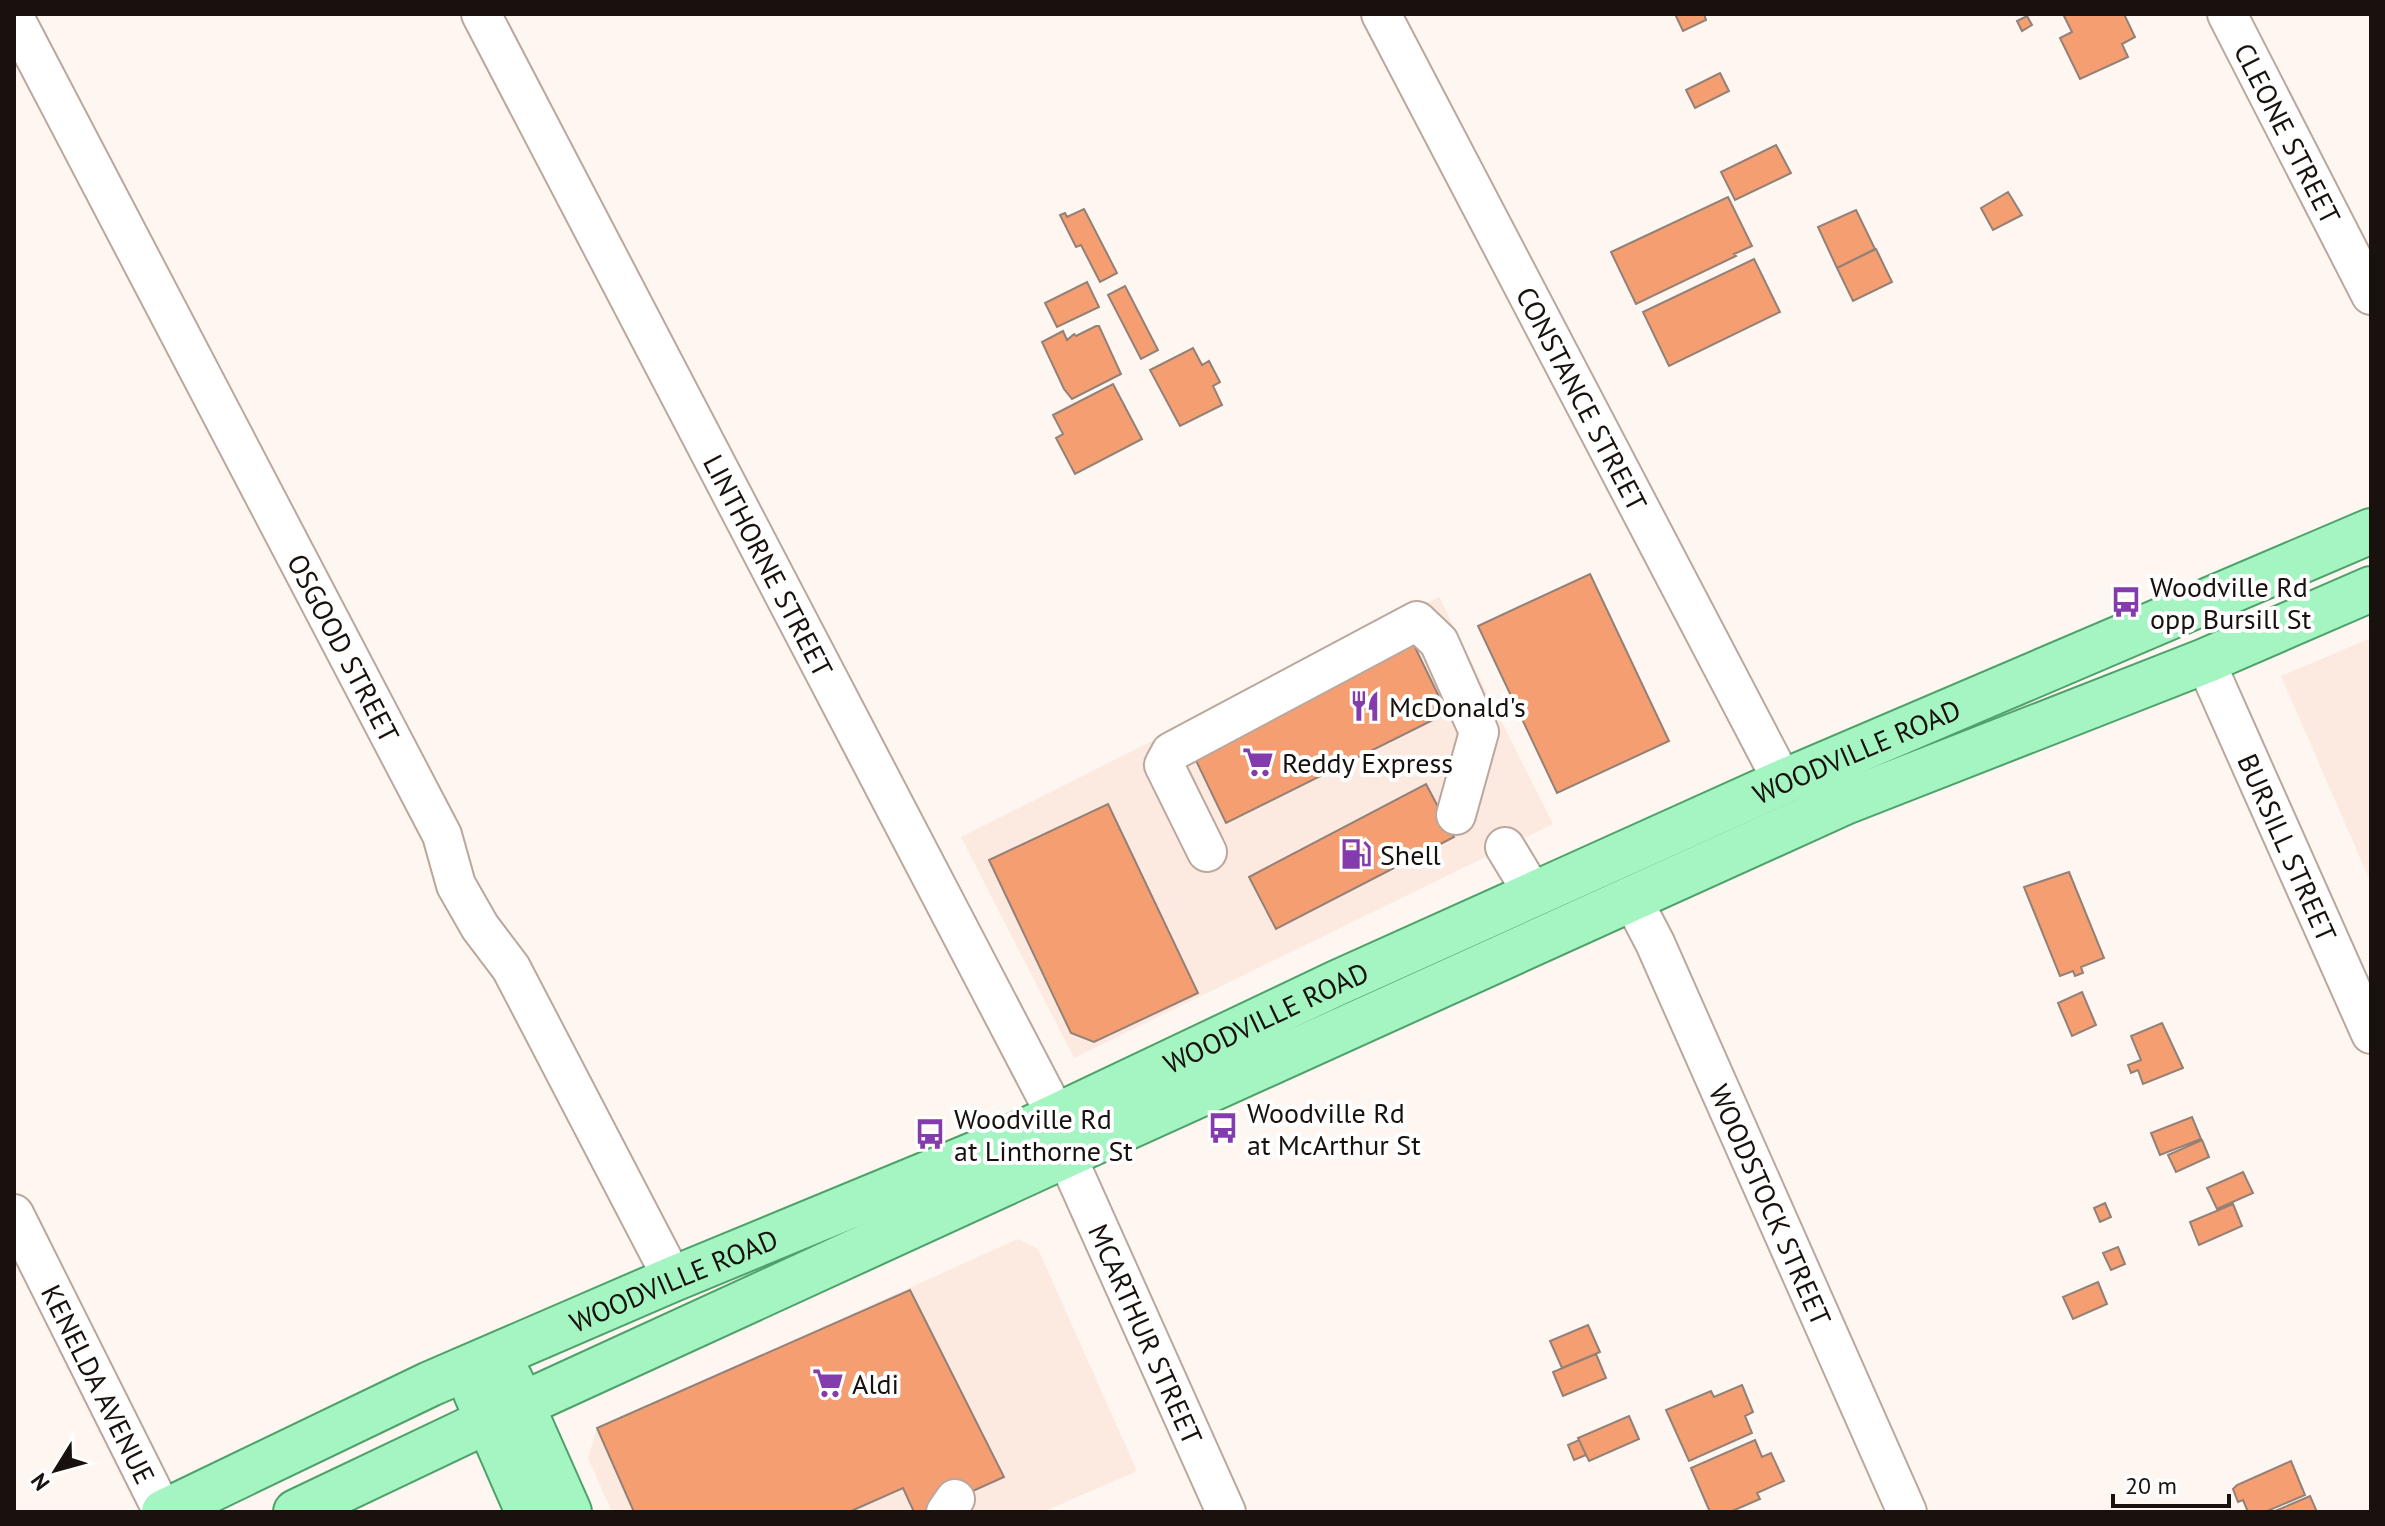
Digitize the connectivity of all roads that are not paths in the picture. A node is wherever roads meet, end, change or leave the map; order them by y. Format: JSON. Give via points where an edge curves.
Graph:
{"nodes":[{"id":1,"x":481,"y":14,"type":"edge"},
{"id":2,"x":1381,"y":14,"type":"edge"},
{"id":3,"x":2227,"y":14,"type":"edge"},
{"id":4,"x":14,"y":17,"type":"edge"},
{"id":5,"x":2371,"y":295,"type":"edge"},
{"id":6,"x":2371,"y":531,"type":"edge"},
{"id":7,"x":2371,"y":589,"type":"edge"},
{"id":8,"x":2205,"y":661,"type":"junction"},
{"id":9,"x":1783,"y":782,"type":"junction"},
{"id":10,"x":1456,"y":815,"type":"dead end"},
{"id":11,"x":1505,"y":847,"type":"dead end"},
{"id":12,"x":1207,"y":852,"type":"dead end"},
{"id":13,"x":1534,"y":895,"type":"junction"},
{"id":14,"x":1631,"y":897,"type":"junction"},
{"id":15,"x":2371,"y":1034,"type":"edge"},
{"id":16,"x":1061,"y":1136,"type":"junction"},
{"id":17,"x":14,"y":1214,"type":"edge"},
{"id":18,"x":673,"y":1279,"type":"junction"},
{"id":19,"x":482,"y":1362,"type":"junction"},
{"id":20,"x":505,"y":1412,"type":"junction"},
{"id":21,"x":164,"y":1512,"type":"edge"},
{"id":22,"x":296,"y":1512,"type":"edge"},
{"id":23,"x":528,"y":1512,"type":"edge"},
{"id":24,"x":569,"y":1512,"type":"edge"},
{"id":25,"x":1226,"y":1512,"type":"edge"},
{"id":26,"x":1907,"y":1512,"type":"edge"}],
"edges":[{"from":1,"to":16,"type":"street","name":"LINTHORNE STREET"},
{"from":2,"to":9,"type":"street","name":"CONSTANCE STREET"},
{"from":3,"to":5,"type":"street","name":"CLEONE STREET"},
{"from":4,"to":18,"type":"street","name":"OSGOOD STREET","via":[[442,835],[456,885],[511,968]]},
{"from":6,"to":9,"type":"main road","name":"WOODVILLE ROAD"},
{"from":7,"to":8,"type":"main road","name":"WOODVILLE ROAD"},
{"from":8,"to":14,"type":"main road","name":"WOODVILLE ROAD","via":[[1845,802]]},
{"from":8,"to":15,"type":"street","name":"BURSILL STREET"},
{"from":9,"to":13,"type":"main road","name":"WOODVILLE ROAD"},
{"from":10,"to":12,"type":"street","via":[[1479,732],[1439,642],[1417,621],[1171,752],[1164,765]]},
{"from":11,"to":13,"type":"street"},
{"from":13,"to":16,"type":"main road","name":"WOODVILLE ROAD","via":[[1337,983]]},
{"from":14,"to":16,"type":"main road","name":"WOODVILLE ROAD"},
{"from":14,"to":26,"type":"street","name":"WOODSTOCK STREET"},
{"from":16,"to":18,"type":"main road","name":"WOODVILLE ROAD","via":[[983,1151]]},
{"from":16,"to":20,"type":"main road","name":"WOODVILLE ROAD"},
{"from":16,"to":25,"type":"street","name":"MCARTHUR STREET"},
{"from":17,"to":21,"type":"street","name":"KENELDA AVENUE"},
{"from":18,"to":19,"type":"main road","name":"WOODVILLE ROAD"},
{"from":19,"to":20,"type":"main road"},
{"from":19,"to":21,"type":"main road","name":"WOODVILLE ROAD"},
{"from":20,"to":22,"type":"main road","name":"WOODVILLE ROAD"},
{"from":20,"to":23,"type":"main road"},
{"from":20,"to":24,"type":"main road"}]}
